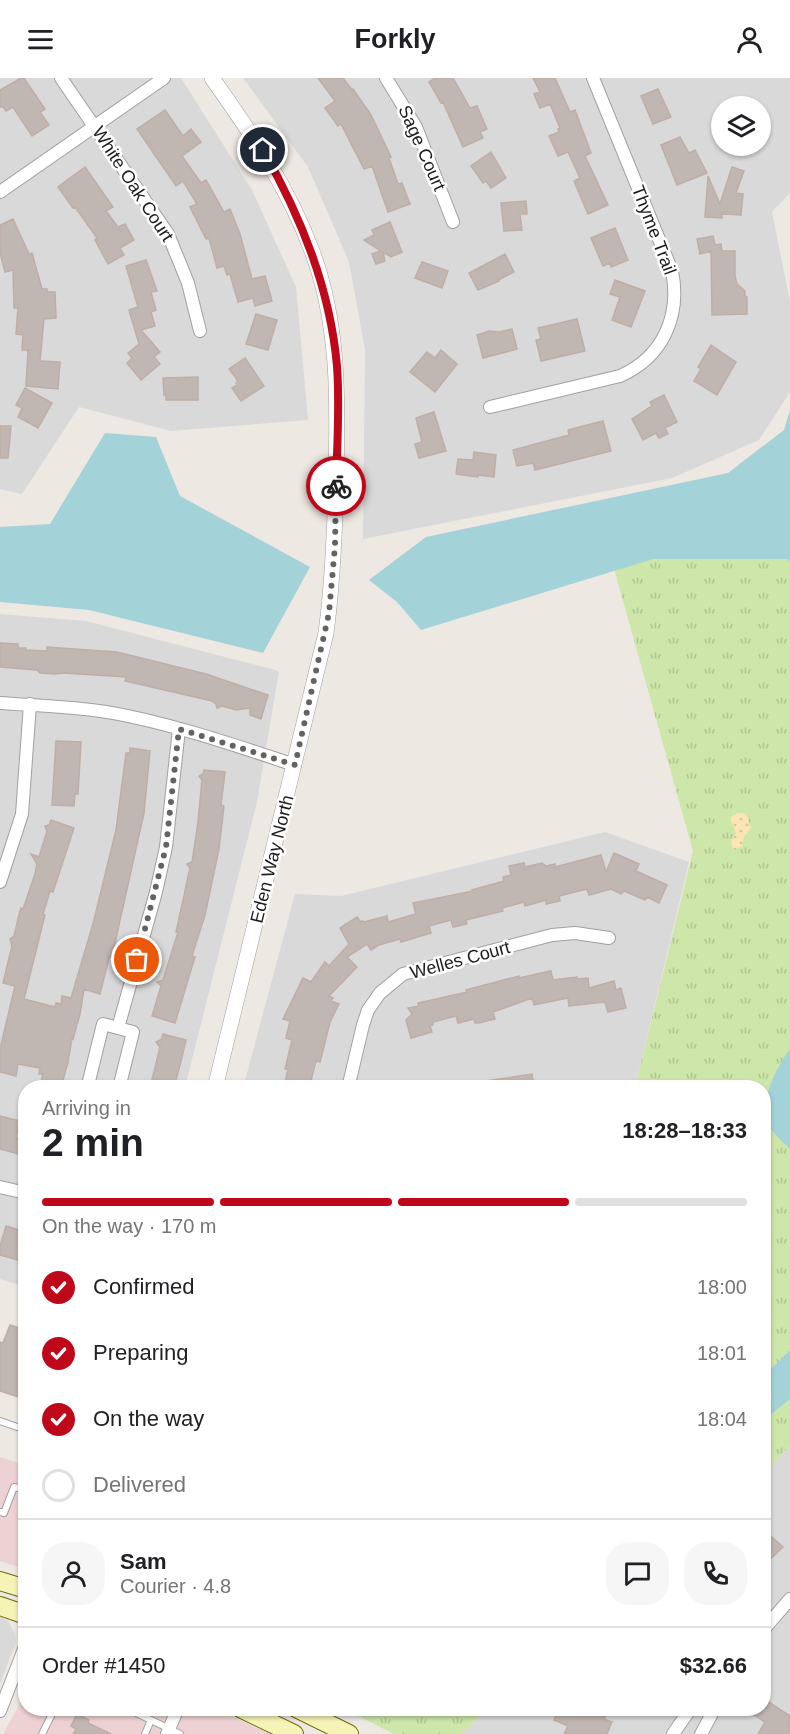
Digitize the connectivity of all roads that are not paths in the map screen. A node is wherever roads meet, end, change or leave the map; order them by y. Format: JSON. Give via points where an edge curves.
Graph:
{"nodes":[{"id":1,"x":62,"y":78,"type":"edge"},
{"id":2,"x":164,"y":78,"type":"edge"},
{"id":3,"x":212,"y":78,"type":"edge"},
{"id":4,"x":386,"y":78,"type":"edge"},
{"id":5,"x":593,"y":78,"type":"edge"},
{"id":6,"x":95,"y":126,"type":"junction"},
{"id":7,"x":0,"y":192,"type":"edge"},
{"id":8,"x":453,"y":222,"type":"dead end"},
{"id":9,"x":200,"y":331,"type":"dead end"},
{"id":10,"x":490,"y":407,"type":"dead end"},
{"id":11,"x":0,"y":703,"type":"edge"},
{"id":12,"x":30,"y":704,"type":"junction"},
{"id":13,"x":179,"y":729,"type":"junction"},
{"id":14,"x":295,"y":765,"type":"junction"},
{"id":15,"x":0,"y":882,"type":"edge"},
{"id":16,"x":609,"y":938,"type":"dead end"},
{"id":17,"x":118,"y":1028,"type":"junction"},
{"id":18,"x":89,"y":1080,"type":"edge"},
{"id":19,"x":121,"y":1080,"type":"edge"},
{"id":20,"x":217,"y":1080,"type":"edge"},
{"id":21,"x":350,"y":1080,"type":"edge"},
{"id":22,"x":0,"y":1187,"type":"edge"},
{"id":23,"x":18,"y":1191,"type":"edge"},
{"id":24,"x":0,"y":1421,"type":"edge"},
{"id":25,"x":18,"y":1427,"type":"edge"},
{"id":26,"x":18,"y":1487,"type":"edge"},
{"id":27,"x":0,"y":1512,"type":"edge"},
{"id":28,"x":0,"y":1581,"type":"edge"},
{"id":29,"x":18,"y":1587,"type":"edge"},
{"id":30,"x":790,"y":1599,"type":"edge"},
{"id":31,"x":0,"y":1606,"type":"edge"},
{"id":32,"x":18,"y":1612,"type":"edge"},
{"id":33,"x":771,"y":1621,"type":"edge"},
{"id":34,"x":18,"y":1665,"type":"edge"},
{"id":35,"x":0,"y":1711,"type":"edge"},
{"id":36,"x":50,"y":1716,"type":"edge"},
{"id":37,"x":143,"y":1716,"type":"edge"},
{"id":38,"x":176,"y":1716,"type":"edge"},
{"id":39,"x":257,"y":1716,"type":"edge"},
{"id":40,"x":312,"y":1716,"type":"edge"},
{"id":41,"x":685,"y":1716,"type":"edge"},
{"id":42,"x":711,"y":1716,"type":"edge"},
{"id":43,"x":151,"y":1720,"type":"junction"},
{"id":44,"x":172,"y":1732,"type":"edge"},
{"id":45,"x":42,"y":1734,"type":"edge"},
{"id":46,"x":145,"y":1734,"type":"edge"},
{"id":47,"x":294,"y":1734,"type":"edge"},
{"id":48,"x":349,"y":1734,"type":"edge"},
{"id":49,"x":673,"y":1734,"type":"edge"},
{"id":50,"x":701,"y":1734,"type":"edge"}],
"edges":[{"from":1,"to":6,"type":"street","name":"White Oak Court"},
{"from":2,"to":6,"type":"street"},
{"from":3,"to":14,"type":"street","name":"Eden Way North","via":[[263,150],[282,185],[312,252],[334,341],[338,411],[332,592]]},
{"from":4,"to":8,"type":"street","name":"Sage Court","via":[[416,127]]},
{"from":5,"to":10,"type":"street","name":"Thyme Trail","via":[[672,271],[675,295],[669,330],[650,357],[634,370]]},
{"from":6,"to":7,"type":"street"},
{"from":6,"to":9,"type":"street","name":"White Oak Court","via":[[168,234],[188,283]]},
{"from":11,"to":12,"type":"street"},
{"from":12,"to":13,"type":"street","via":[[88,709]]},
{"from":12,"to":15,"type":"street","via":[[22,814]]},
{"from":13,"to":14,"type":"street"},
{"from":13,"to":17,"type":"street","via":[[166,847]]},
{"from":14,"to":20,"type":"street","name":"Eden Way North"},
{"from":16,"to":21,"type":"street","name":"Welles Court","via":[[575,933],[552,935],[403,974],[380,993],[368,1010]]},
{"from":17,"to":18,"type":"street","via":[[103,1024]]},
{"from":17,"to":19,"type":"street","via":[[133,1032]]},
{"from":22,"to":23,"type":"street"},
{"from":24,"to":25,"type":"lane"},
{"from":26,"to":27,"type":"lane","via":[[14,1486],[4,1513]]},
{"from":28,"to":29,"type":"main road"},
{"from":30,"to":33,"type":"street"},
{"from":31,"to":32,"type":"main road"},
{"from":34,"to":35,"type":"street"},
{"from":36,"to":45,"type":"lane"},
{"from":37,"to":43,"type":"lane"},
{"from":38,"to":44,"type":"street"},
{"from":39,"to":47,"type":"main road"},
{"from":40,"to":48,"type":"main road"},
{"from":41,"to":49,"type":"street"},
{"from":42,"to":50,"type":"street"},
{"from":43,"to":44,"type":"lane"},
{"from":43,"to":46,"type":"lane"}]}
